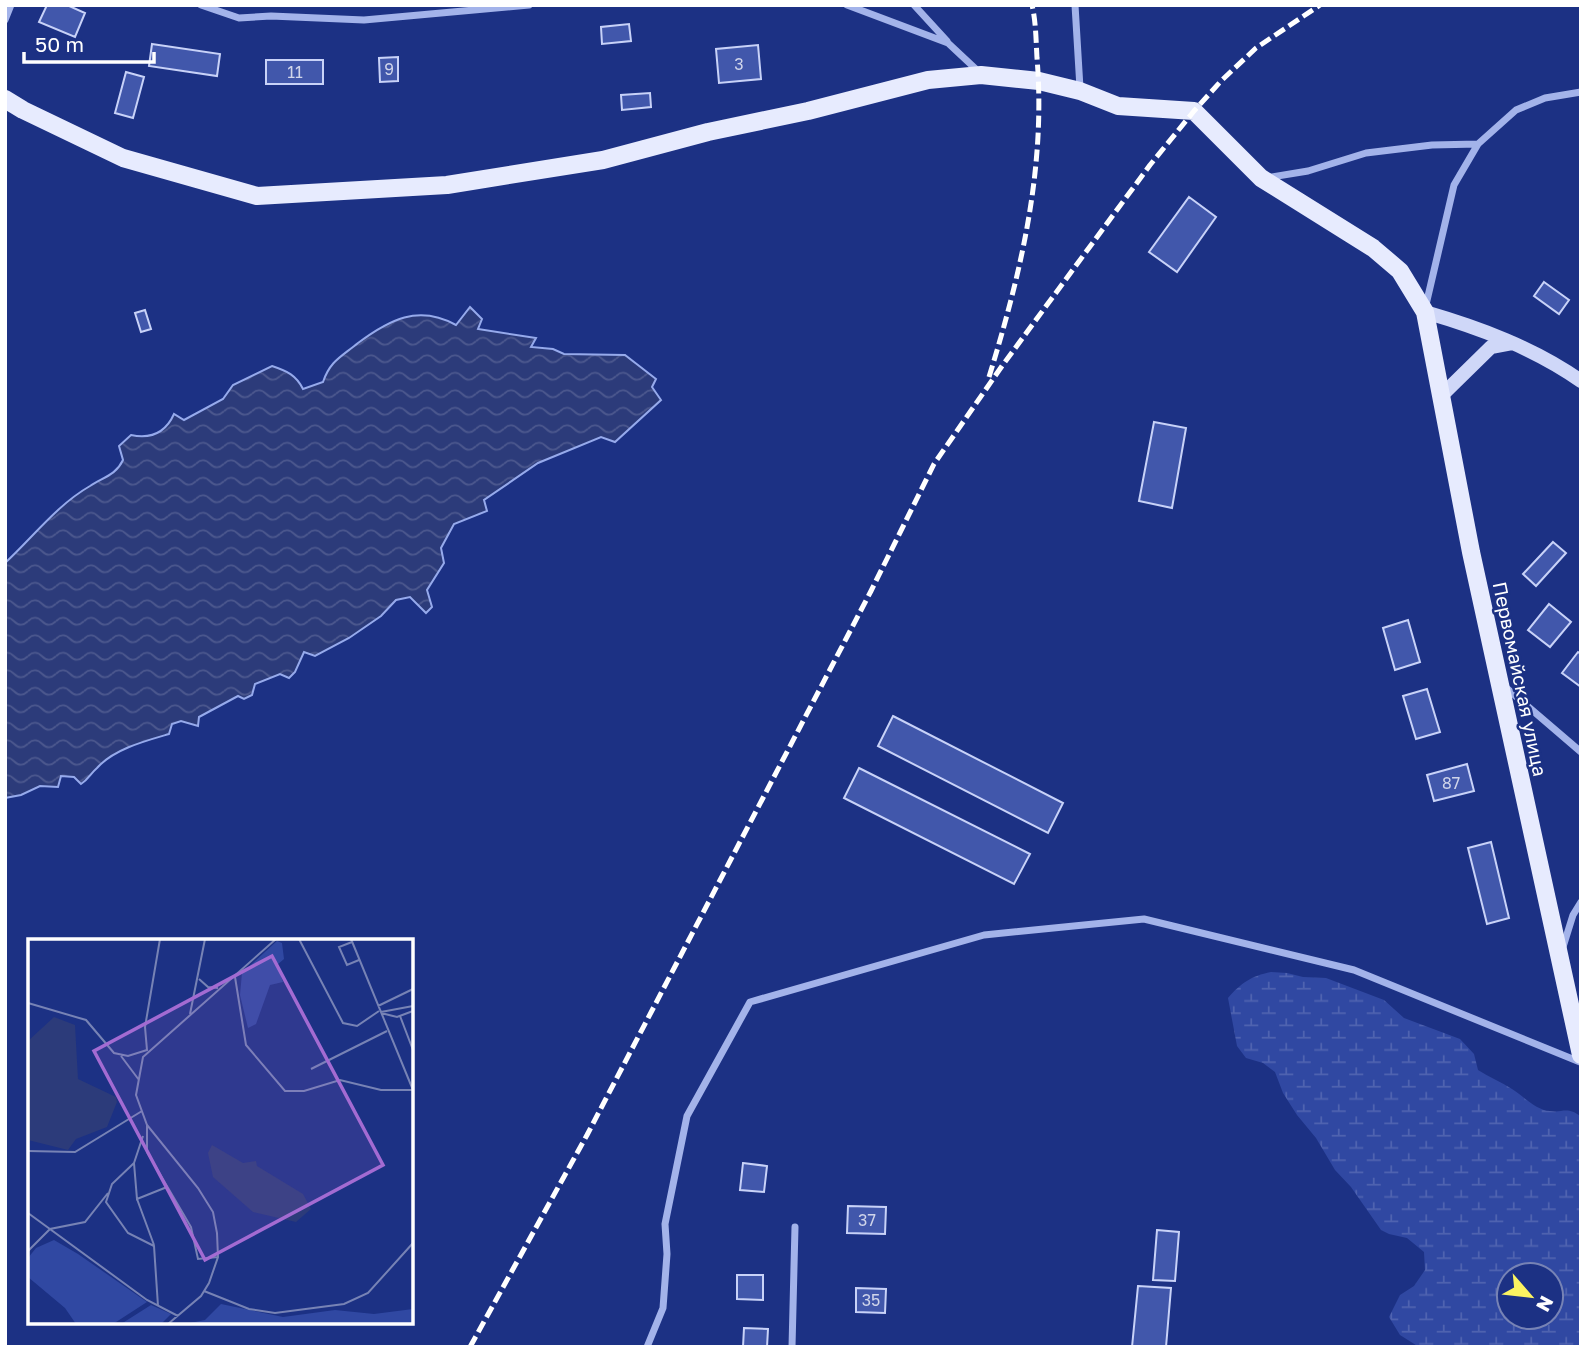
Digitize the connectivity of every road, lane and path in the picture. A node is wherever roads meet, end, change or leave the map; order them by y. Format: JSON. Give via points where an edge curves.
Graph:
{"nodes":[{"id":1,"x":11,"y":5,"type":"edge"},
{"id":2,"x":201,"y":5,"type":"edge"},
{"id":3,"x":529,"y":5,"type":"edge"},
{"id":4,"x":847,"y":5,"type":"edge"},
{"id":5,"x":914,"y":5,"type":"edge"},
{"id":6,"x":1074,"y":5,"type":"edge"},
{"id":7,"x":5,"y":20,"type":"edge"},
{"id":8,"x":948,"y":43,"type":"junction"},
{"id":9,"x":981,"y":75,"type":"junction"},
{"id":10,"x":1080,"y":91,"type":"junction"},
{"id":11,"x":1581,"y":92,"type":"edge"},
{"id":12,"x":5,"y":99,"type":"edge"},
{"id":13,"x":1478,"y":144,"type":"junction"},
{"id":14,"x":1261,"y":178,"type":"junction"},
{"id":15,"x":1425,"y":312,"type":"junction"},
{"id":16,"x":1514,"y":343,"type":"junction"},
{"id":17,"x":1581,"y":381,"type":"edge"},
{"id":18,"x":1441,"y":396,"type":"junction"},
{"id":19,"x":1498,"y":681,"type":"junction"},
{"id":20,"x":1581,"y":752,"type":"edge"},
{"id":21,"x":1581,"y":902,"type":"edge"},
{"id":22,"x":1559,"y":958,"type":"junction"},
{"id":23,"x":1581,"y":1055,"type":"edge"},
{"id":24,"x":1581,"y":1062,"type":"edge"},
{"id":25,"x":795,"y":1227,"type":"dead end"},
{"id":26,"x":647,"y":1347,"type":"edge"},
{"id":27,"x":792,"y":1347,"type":"edge"}],
"edges":[{"from":1,"to":7,"type":"street"},
{"from":2,"to":3,"type":"street","via":[[239,18],[364,20]]},
{"from":4,"to":8,"type":"street"},
{"from":5,"to":8,"type":"street"},
{"from":6,"to":10,"type":"street"},
{"from":8,"to":9,"type":"street"},
{"from":9,"to":10,"type":"main road"},
{"from":9,"to":12,"type":"main road","via":[[928,80],[603,160],[447,185],[257,196],[123,158]]},
{"from":10,"to":14,"type":"main road","via":[[1118,106],[1194,110]]},
{"from":11,"to":13,"type":"street","via":[[1545,98],[1516,110]]},
{"from":13,"to":14,"type":"street","via":[[1366,153],[1308,171]]},
{"from":13,"to":15,"type":"street","via":[[1454,185]]},
{"from":14,"to":15,"type":"main road","via":[[1373,248],[1400,271]]},
{"from":15,"to":16,"type":"street"},
{"from":15,"to":18,"type":"main road","name":"Первомайская улица"},
{"from":16,"to":17,"type":"street"},
{"from":16,"to":18,"type":"street","via":[[1491,347]]},
{"from":18,"to":19,"type":"main road","name":"Первомайская улица"},
{"from":19,"to":20,"type":"street"},
{"from":19,"to":22,"type":"main road","name":"Первомайская улица"},
{"from":21,"to":22,"type":"street"},
{"from":22,"to":23,"type":"main road","name":"Первомайская улица"},
{"from":24,"to":26,"type":"street","via":[[1354,970],[1144,919],[984,935],[750,1002],[687,1116],[665,1224],[663,1308]]},
{"from":25,"to":27,"type":"street"}]}
